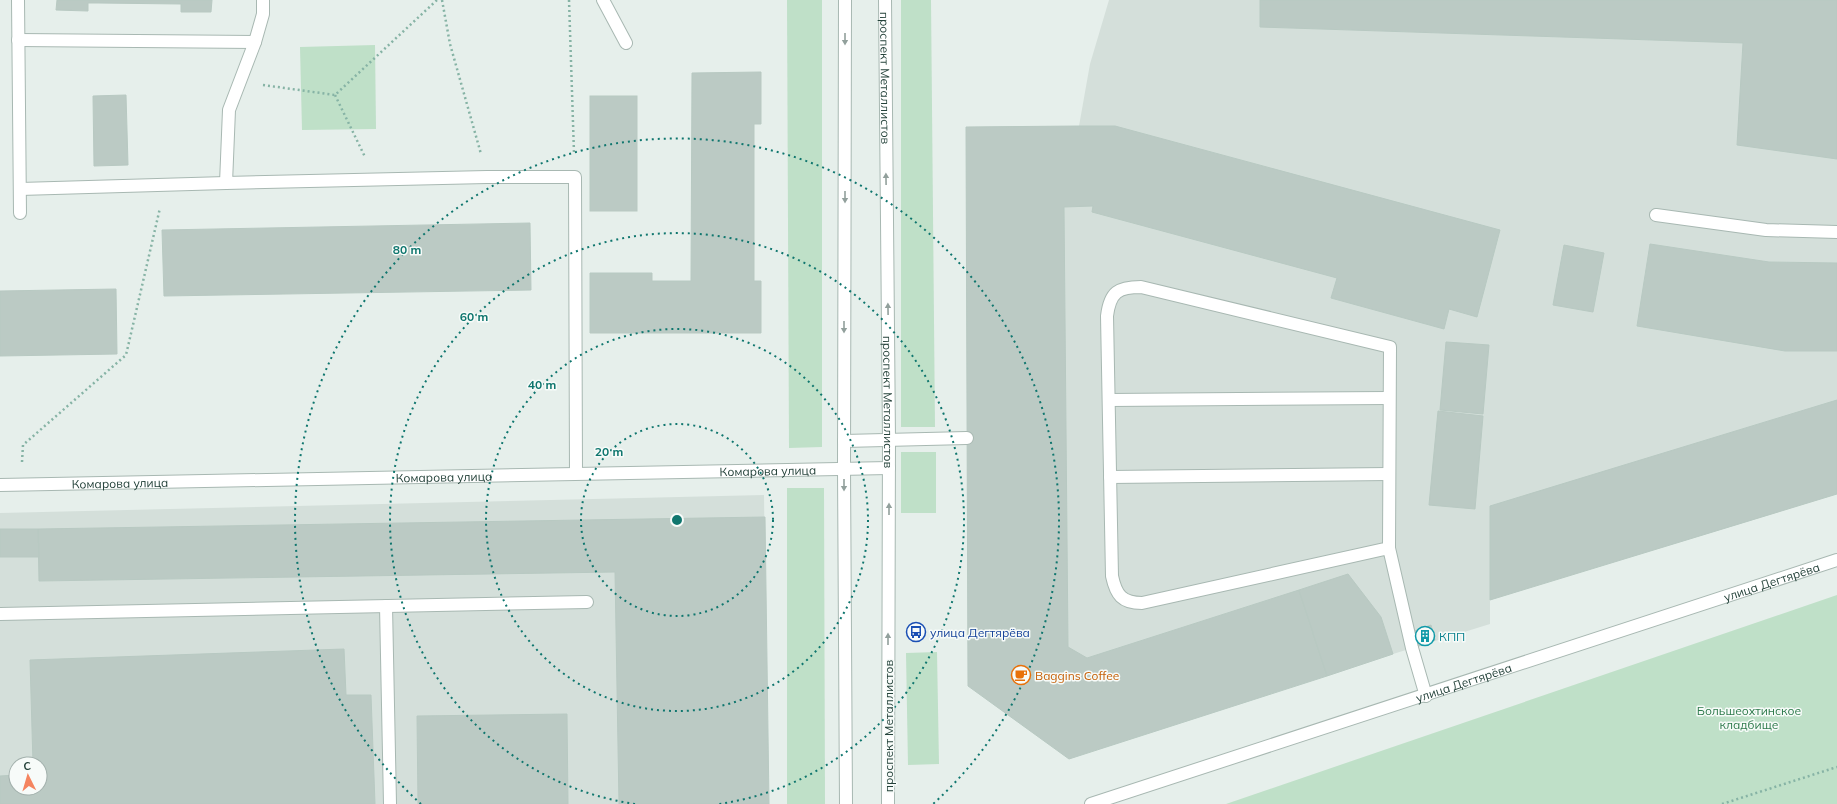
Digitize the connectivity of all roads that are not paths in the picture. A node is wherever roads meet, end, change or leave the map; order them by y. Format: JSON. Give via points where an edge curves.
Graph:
{"nodes":[{"id":1,"x":18,"y":0,"type":"edge"},
{"id":2,"x":263,"y":0,"type":"edge"},
{"id":3,"x":603,"y":0,"type":"edge"},
{"id":4,"x":845,"y":0,"type":"edge"},
{"id":5,"x":885,"y":0,"type":"edge"},
{"id":6,"x":18,"y":40,"type":"junction"},
{"id":7,"x":255,"y":42,"type":"junction"},
{"id":8,"x":626,"y":43,"type":"dead end"},
{"id":9,"x":226,"y":183,"type":"junction"},
{"id":10,"x":20,"y":189,"type":"junction"},
{"id":11,"x":20,"y":213,"type":"dead end"},
{"id":12,"x":1656,"y":215,"type":"dead end"},
{"id":13,"x":1837,"y":232,"type":"edge"},
{"id":14,"x":1389,"y":398,"type":"junction"},
{"id":15,"x":1109,"y":400,"type":"junction"},
{"id":16,"x":967,"y":438,"type":"dead end"},
{"id":17,"x":889,"y":440,"type":"junction"},
{"id":18,"x":844,"y":441,"type":"junction"},
{"id":19,"x":889,"y":468,"type":"junction"},
{"id":20,"x":844,"y":469,"type":"junction"},
{"id":21,"x":576,"y":473,"type":"junction"},
{"id":22,"x":1389,"y":474,"type":"junction"},
{"id":23,"x":1110,"y":477,"type":"junction"},
{"id":24,"x":0,"y":485,"type":"edge"},
{"id":25,"x":1389,"y":548,"type":"junction"},
{"id":26,"x":1837,"y":560,"type":"edge"},
{"id":27,"x":587,"y":602,"type":"dead end"},
{"id":28,"x":386,"y":606,"type":"junction"},
{"id":29,"x":0,"y":614,"type":"edge"},
{"id":30,"x":1426,"y":696,"type":"junction"},
{"id":31,"x":390,"y":804,"type":"edge"},
{"id":32,"x":846,"y":804,"type":"edge"},
{"id":33,"x":888,"y":804,"type":"edge"},
{"id":34,"x":1091,"y":804,"type":"edge"}],
"edges":[{"from":1,"to":6,"type":"street"},
{"from":2,"to":7,"type":"street","via":[[263,14]]},
{"from":3,"to":8,"type":"street"},
{"from":4,"to":18,"type":"street","one_way":true},
{"from":17,"to":5,"type":"street","name":"проспект Металлистов","one_way":true},
{"from":6,"to":7,"type":"street"},
{"from":6,"to":10,"type":"street"},
{"from":7,"to":9,"type":"street","via":[[229,110]]},
{"from":9,"to":10,"type":"street"},
{"from":9,"to":21,"type":"street","via":[[575,177]]},
{"from":10,"to":11,"type":"street"},
{"from":12,"to":13,"type":"street","via":[[1766,230]]},
{"from":14,"to":15,"type":"street"},
{"from":14,"to":15,"type":"street","via":[[1390,347],[1141,287],[1127,287],[1116,292],[1108,302]]},
{"from":14,"to":22,"type":"street"},
{"from":15,"to":23,"type":"street"},
{"from":16,"to":17,"type":"street"},
{"from":17,"to":18,"type":"street"},
{"from":17,"to":19,"type":"street","name":"проспект Металлистов"},
{"from":18,"to":20,"type":"street"},
{"from":19,"to":20,"type":"street","name":"Комарова улица"},
{"from":33,"to":19,"type":"street","name":"проспект Металлистов","one_way":true},
{"from":20,"to":21,"type":"street","name":"Комарова улица"},
{"from":20,"to":32,"type":"street","one_way":true},
{"from":21,"to":24,"type":"street","name":"Комарова улица"},
{"from":22,"to":23,"type":"street"},
{"from":22,"to":25,"type":"street"},
{"from":23,"to":25,"type":"street","via":[[1112,576],[1114,588],[1121,598],[1130,603],[1142,603]]},
{"from":25,"to":30,"type":"street"},
{"from":26,"to":30,"type":"street","name":"улица Дегтярёва"},
{"from":27,"to":28,"type":"street"},
{"from":28,"to":29,"type":"street"},
{"from":28,"to":31,"type":"street"},
{"from":30,"to":34,"type":"street","name":"улица Дегтярёва"}]}
